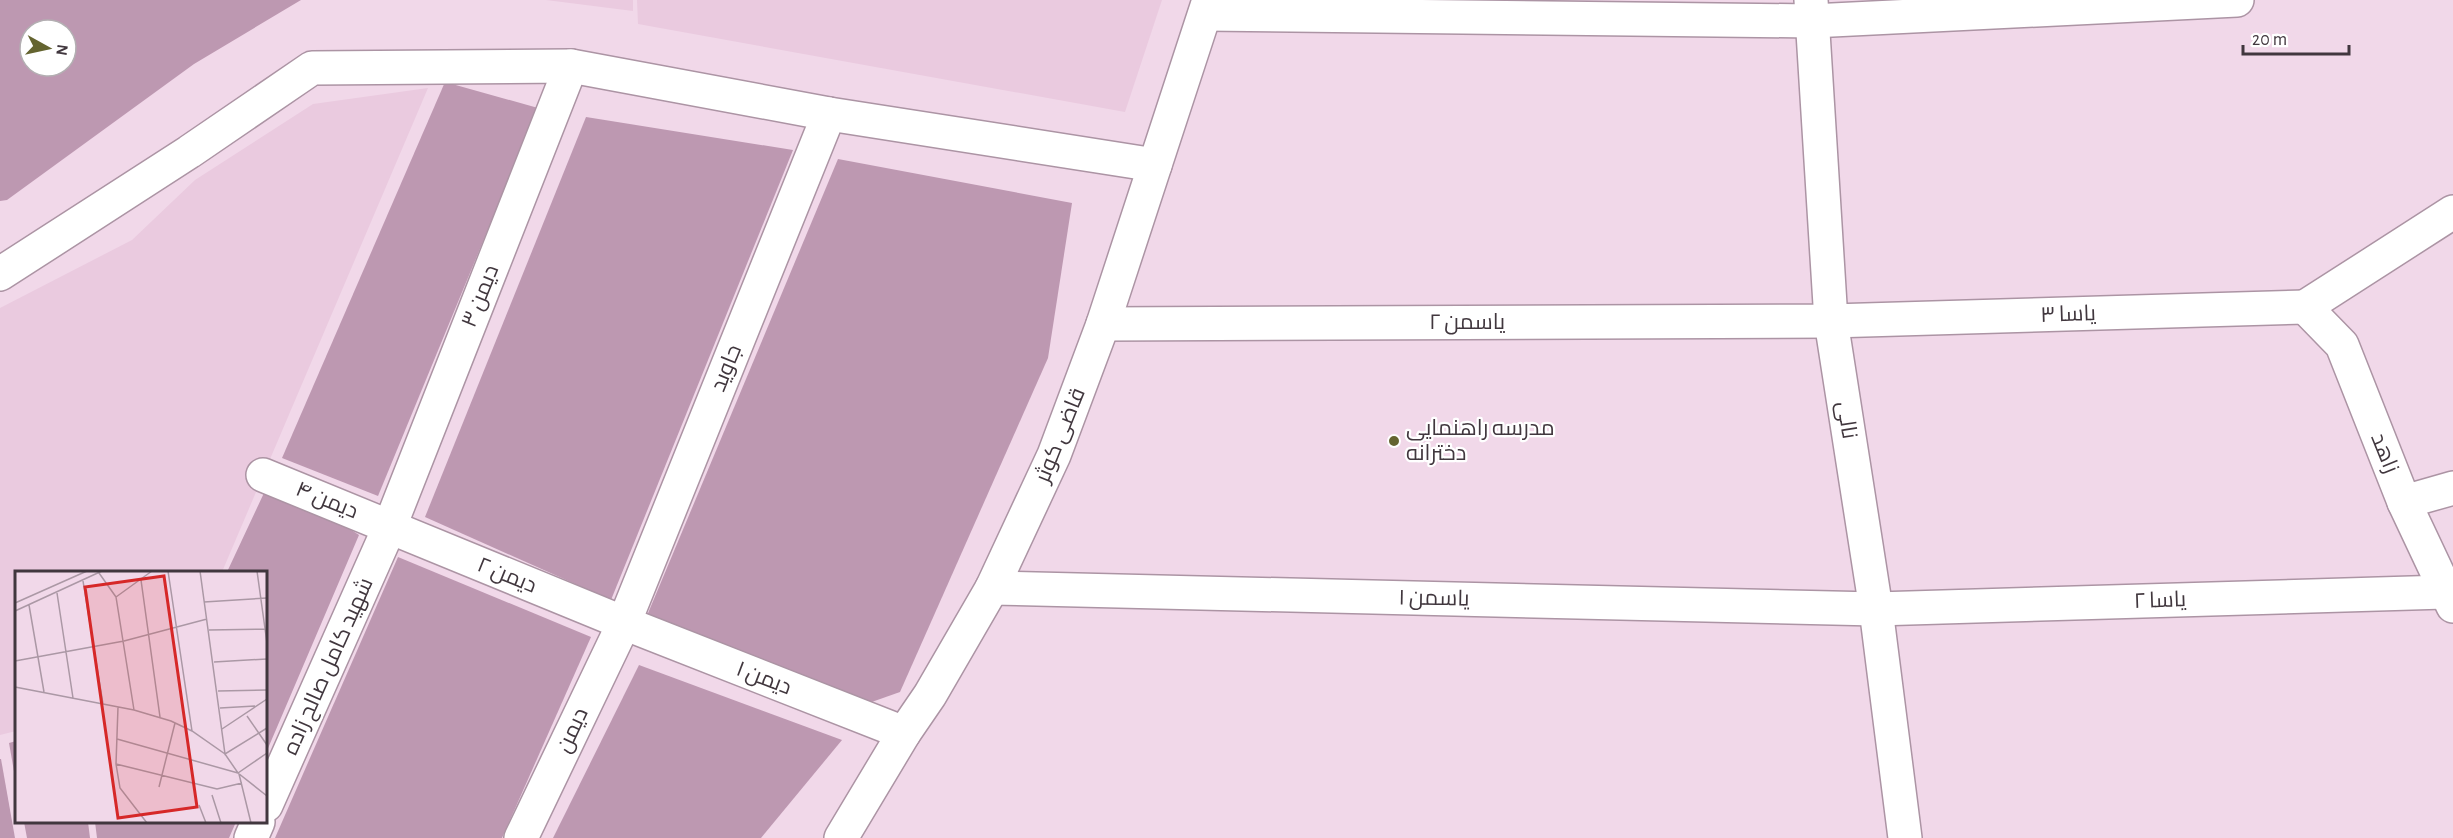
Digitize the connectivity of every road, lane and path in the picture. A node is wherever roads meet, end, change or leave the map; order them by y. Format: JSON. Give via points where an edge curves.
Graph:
{"nodes":[{"id":1,"x":2237,"y":0,"type":"edge"},
{"id":2,"x":1207,"y":7,"type":"edge"},
{"id":3,"x":1812,"y":10,"type":"edge"},
{"id":4,"x":571,"y":66,"type":"junction"},
{"id":5,"x":829,"y":114,"type":"junction"},
{"id":6,"x":1155,"y":165,"type":"junction"},
{"id":7,"x":2453,"y":212,"type":"edge"},
{"id":8,"x":0,"y":274,"type":"edge"},
{"id":9,"x":2305,"y":307,"type":"junction"},
{"id":10,"x":1831,"y":321,"type":"junction"},
{"id":11,"x":1103,"y":324,"type":"junction"},
{"id":12,"x":263,"y":475,"type":"dead end"},
{"id":13,"x":2453,"y":488,"type":"edge"},
{"id":14,"x":2404,"y":502,"type":"junction"},
{"id":15,"x":390,"y":526,"type":"junction"},
{"id":16,"x":992,"y":588,"type":"junction"},
{"id":17,"x":2449,"y":599,"type":"edge"},
{"id":18,"x":1876,"y":609,"type":"junction"},
{"id":19,"x":624,"y":623,"type":"junction"},
{"id":20,"x":904,"y":733,"type":"junction"},
{"id":21,"x":267,"y":803,"type":"edge"},
{"id":22,"x":258,"y":823,"type":"edge"},
{"id":23,"x":251,"y":838,"type":"edge"},
{"id":24,"x":521,"y":838,"type":"edge"},
{"id":25,"x":841,"y":838,"type":"edge"},
{"id":26,"x":1905,"y":838,"type":"edge"}],
"edges":[{"from":1,"to":3,"type":"street"},
{"from":2,"to":3,"type":"street"},
{"from":2,"to":6,"type":"street","name":"قاضی کوثر"},
{"from":3,"to":10,"type":"street","name":"نالی"},
{"from":4,"to":5,"type":"street"},
{"from":4,"to":8,"type":"street","via":[[312,68]]},
{"from":4,"to":15,"type":"street","name":"دیمن ۳"},
{"from":5,"to":6,"type":"street"},
{"from":5,"to":19,"type":"street","name":"جاوید"},
{"from":6,"to":11,"type":"street","name":"قاضی کوثر"},
{"from":7,"to":9,"type":"street"},
{"from":9,"to":10,"type":"street","name":"یاسا ۳"},
{"from":9,"to":14,"type":"street","name":"زاهد","via":[[2342,345]]},
{"from":10,"to":11,"type":"street","name":"یاسمن ۲"},
{"from":10,"to":18,"type":"street","name":"نالی"},
{"from":11,"to":16,"type":"street","name":"قاضی کوثر","via":[[1054,456]]},
{"from":12,"to":15,"type":"street","name":"دیمن ۴"},
{"from":13,"to":14,"type":"street"},
{"from":14,"to":17,"type":"street","name":"زاهد"},
{"from":15,"to":19,"type":"street","name":"دیمن ۲"},
{"from":15,"to":21,"type":"street","name":"شهید کامل صالح زاده"},
{"from":16,"to":18,"type":"street","name":"یاسمن ۱"},
{"from":16,"to":20,"type":"street","name":"قاضی کوثر"},
{"from":17,"to":18,"type":"street","name":"یاسا ۲"},
{"from":18,"to":26,"type":"street","name":"نالی"},
{"from":19,"to":20,"type":"street","name":"دیمن ۱"},
{"from":19,"to":24,"type":"street","name":"دیمن"},
{"from":20,"to":25,"type":"street","name":"قاضی کوثر"},
{"from":22,"to":23,"type":"street"}]}
